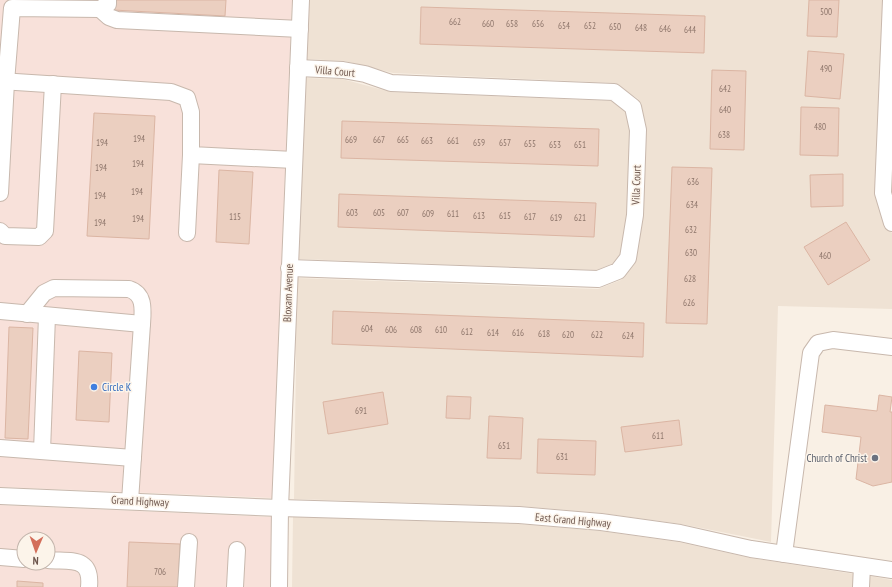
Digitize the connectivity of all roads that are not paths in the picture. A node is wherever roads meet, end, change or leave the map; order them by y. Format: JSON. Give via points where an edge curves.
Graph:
{"nodes":[{"id":1,"x":301,"y":0,"type":"edge"},
{"id":2,"x":891,"y":0,"type":"edge"},
{"id":3,"x":12,"y":4,"type":"edge"},
{"id":4,"x":104,"y":5,"type":"edge"},
{"id":5,"x":891,"y":24,"type":"edge"},
{"id":6,"x":300,"y":29,"type":"junction"},
{"id":7,"x":298,"y":68,"type":"junction"},
{"id":8,"x":3,"y":81,"type":"edge"},
{"id":9,"x":53,"y":84,"type":"junction"},
{"id":10,"x":191,"y":155,"type":"junction"},
{"id":11,"x":294,"y":160,"type":"junction"},
{"id":12,"x":0,"y":193,"type":"edge"},
{"id":13,"x":892,"y":223,"type":"edge"},
{"id":14,"x":0,"y":231,"type":"edge"},
{"id":15,"x":187,"y":233,"type":"dead end"},
{"id":16,"x":289,"y":268,"type":"junction"},
{"id":17,"x":0,"y":311,"type":"edge"},
{"id":18,"x":27,"y":314,"type":"junction"},
{"id":19,"x":47,"y":316,"type":"junction"},
{"id":20,"x":142,"y":324,"type":"junction"},
{"id":21,"x":892,"y":347,"type":"edge"},
{"id":22,"x":0,"y":448,"type":"edge"},
{"id":23,"x":42,"y":451,"type":"junction"},
{"id":24,"x":133,"y":458,"type":"junction"},
{"id":25,"x":0,"y":496,"type":"edge"},
{"id":26,"x":130,"y":501,"type":"junction"},
{"id":27,"x":280,"y":508,"type":"junction"},
{"id":28,"x":188,"y":542,"type":"dead end"},
{"id":29,"x":237,"y":550,"type":"dead end"},
{"id":30,"x":784,"y":554,"type":"junction"},
{"id":31,"x":0,"y":557,"type":"edge"},
{"id":32,"x":16,"y":558,"type":"edge"},
{"id":33,"x":56,"y":561,"type":"edge"},
{"id":34,"x":862,"y":566,"type":"junction"},
{"id":35,"x":892,"y":570,"type":"edge"},
{"id":36,"x":89,"y":587,"type":"edge"},
{"id":37,"x":186,"y":587,"type":"edge"},
{"id":38,"x":235,"y":587,"type":"edge"},
{"id":39,"x":279,"y":587,"type":"edge"},
{"id":40,"x":861,"y":587,"type":"edge"}],
"edges":[{"from":1,"to":6,"type":"street","name":"Bloxam Avenue"},
{"from":2,"to":5,"type":"street"},
{"from":3,"to":4,"type":"street"},
{"from":3,"to":8,"type":"street"},
{"from":4,"to":6,"type":"street","via":[[109,17],[117,20]]},
{"from":5,"to":13,"type":"street","via":[[883,193]]},
{"from":6,"to":7,"type":"street","name":"Bloxam Avenue"},
{"from":7,"to":11,"type":"street","name":"Bloxam Avenue"},
{"from":7,"to":16,"type":"street","name":"Villa Court","via":[[343,70],[391,82],[614,92],[633,107],[638,130],[635,215],[628,258],[618,271],[598,279]]},
{"from":8,"to":9,"type":"street"},
{"from":8,"to":12,"type":"street"},
{"from":9,"to":10,"type":"street","via":[[171,92],[187,98],[191,112]]},
{"from":9,"to":14,"type":"street","via":[[45,231],[39,237],[5,236]]},
{"from":10,"to":11,"type":"street"},
{"from":10,"to":15,"type":"street"},
{"from":11,"to":16,"type":"street","name":"Bloxam Avenue"},
{"from":16,"to":27,"type":"street","name":"Bloxam Avenue"},
{"from":17,"to":18,"type":"street"},
{"from":18,"to":19,"type":"street"},
{"from":18,"to":20,"type":"street","via":[[44,293],[54,288],[129,290],[140,296],[143,307]]},
{"from":19,"to":20,"type":"street"},
{"from":19,"to":23,"type":"street"},
{"from":20,"to":24,"type":"street"},
{"from":21,"to":30,"type":"street","via":[[832,340],[818,343],[811,353]]},
{"from":22,"to":23,"type":"street"},
{"from":23,"to":24,"type":"street"},
{"from":24,"to":26,"type":"street"},
{"from":25,"to":26,"type":"street","name":"Grand Highway"},
{"from":26,"to":27,"type":"street","name":"Grand Highway"},
{"from":27,"to":30,"type":"street","name":"East Grand Highway","via":[[519,515],[680,533]]},
{"from":27,"to":39,"type":"street","name":"Bloxam Avenue"},
{"from":28,"to":37,"type":"street"},
{"from":29,"to":38,"type":"street"},
{"from":30,"to":34,"type":"street","name":"East Grand Highway"},
{"from":31,"to":32,"type":"street"},
{"from":33,"to":36,"type":"street","via":[[79,562],[90,575]]},
{"from":34,"to":35,"type":"street"},
{"from":34,"to":40,"type":"street"}]}
